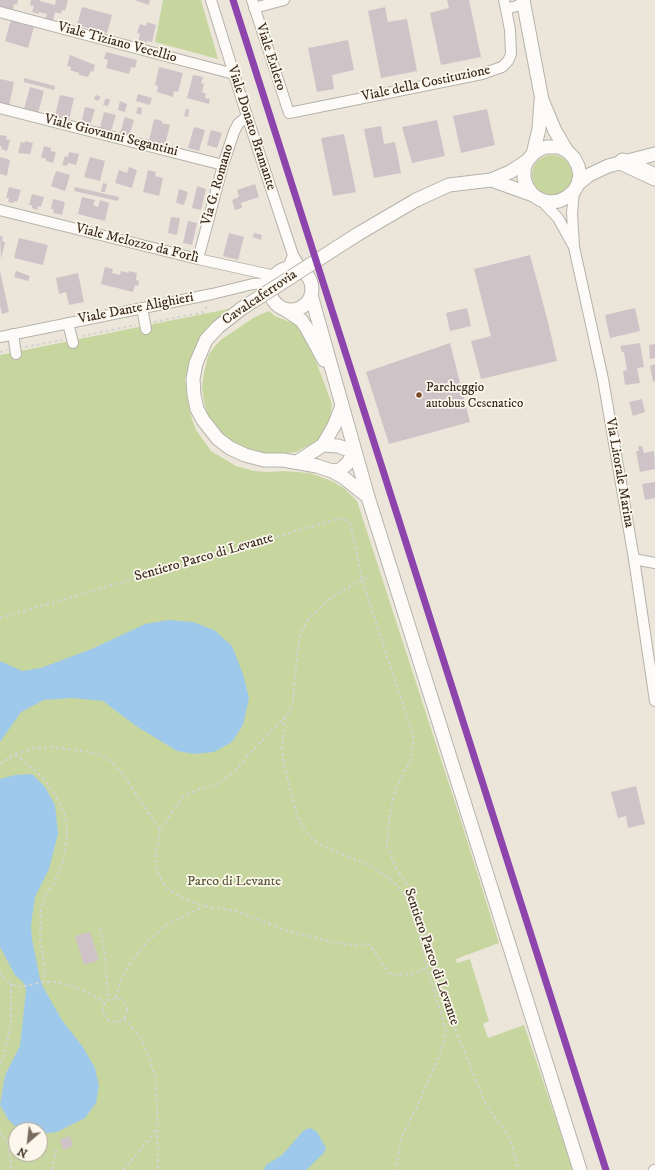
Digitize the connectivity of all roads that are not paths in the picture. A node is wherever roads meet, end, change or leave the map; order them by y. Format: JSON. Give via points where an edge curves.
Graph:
{"nodes":[{"id":1,"x":211,"y":0,"type":"edge"},
{"id":2,"x":284,"y":0,"type":"edge"},
{"id":3,"x":523,"y":2,"type":"edge"},
{"id":4,"x":253,"y":4,"type":"edge"},
{"id":5,"x":505,"y":4,"type":"edge"},
{"id":6,"x":0,"y":12,"type":"edge"},
{"id":7,"x":234,"y":74,"type":"junction"},
{"id":8,"x":542,"y":100,"type":"junction"},
{"id":9,"x":0,"y":108,"type":"edge"},
{"id":10,"x":289,"y":113,"type":"joint"},
{"id":11,"x":247,"y":116,"type":"junction"},
{"id":12,"x":571,"y":154,"type":"junction"},
{"id":13,"x":655,"y":154,"type":"edge"},
{"id":14,"x":530,"y":157,"type":"junction"},
{"id":15,"x":615,"y":164,"type":"junction"},
{"id":16,"x":223,"y":165,"type":"junction"},
{"id":17,"x":655,"y":177,"type":"edge"},
{"id":18,"x":491,"y":180,"type":"junction"},
{"id":19,"x":576,"y":187,"type":"junction"},
{"id":20,"x":537,"y":197,"type":"junction"},
{"id":21,"x":0,"y":210,"type":"edge"},
{"id":22,"x":574,"y":247,"type":"junction"},
{"id":23,"x":293,"y":255,"type":"junction"},
{"id":24,"x":198,"y":259,"type":"junction"},
{"id":25,"x":304,"y":273,"type":"junction"},
{"id":26,"x":277,"y":276,"type":"junction"},
{"id":27,"x":311,"y":295,"type":"junction"},
{"id":28,"x":142,"y":308,"type":"junction"},
{"id":29,"x":286,"y":310,"type":"junction"},
{"id":30,"x":68,"y":323,"type":"junction"},
{"id":31,"x":146,"y":326,"type":"road end"},
{"id":32,"x":13,"y":334,"type":"junction"},
{"id":33,"x":0,"y":337,"type":"edge"},
{"id":34,"x":72,"y":340,"type":"road end"},
{"id":35,"x":16,"y":352,"type":"road end"},
{"id":36,"x":333,"y":375,"type":"junction"},
{"id":37,"x":342,"y":406,"type":"junction"},
{"id":38,"x":324,"y":445,"type":"junction"},
{"id":39,"x":355,"y":452,"type":"junction"},
{"id":40,"x":297,"y":462,"type":"junction"},
{"id":41,"x":332,"y":471,"type":"junction"},
{"id":42,"x":368,"y":497,"type":"junction"},
{"id":43,"x":634,"y":559,"type":"junction"},
{"id":44,"x":655,"y":563,"type":"edge"},
{"id":45,"x":655,"y":701,"type":"edge"},
{"id":46,"x":580,"y":1170,"type":"edge"}],
"edges":[{"from":1,"to":7,"type":"street","name":"Viale Donato Bramante"},
{"from":2,"to":4,"type":"street"},
{"from":3,"to":5,"type":"street"},
{"from":3,"to":8,"type":"street","name":"Via Litorale Marina"},
{"from":4,"to":10,"type":"street","name":"Viale Eulero"},
{"from":5,"to":10,"type":"street","name":"Viale della Costituzione","via":[[511,54],[502,67],[482,74]]},
{"from":6,"to":7,"type":"street","name":"Viale Tiziano Vecellio"},
{"from":7,"to":11,"type":"street","name":"Viale Donato Bramante"},
{"from":8,"to":12,"type":"street","name":"Via Litorale Marina","via":[[555,131]]},
{"from":8,"to":14,"type":"street","name":"Via Litorale Marina","via":[[539,129]]},
{"from":9,"to":16,"type":"street","name":"Viale Giovanni Segantini"},
{"from":11,"to":16,"type":"street","name":"Via G. Romano","via":[[236,128]]},
{"from":11,"to":23,"type":"street","name":"Viale Donato Bramante"},
{"from":12,"to":14,"type":"street","via":[[559,147],[548,146]]},
{"from":12,"to":15,"type":"street","via":[[589,164]]},
{"from":12,"to":19,"type":"street","name":"Via Litorale Marina","via":[[580,175]]},
{"from":13,"to":15,"type":"street"},
{"from":14,"to":18,"type":"street","via":[[510,172]]},
{"from":14,"to":20,"type":"street","name":"Via Litorale Marina","via":[[524,169],[524,178],[527,187]]},
{"from":15,"to":17,"type":"highway"},
{"from":15,"to":19,"type":"street","via":[[590,175]]},
{"from":16,"to":24,"type":"street","name":"Via G. Romano"},
{"from":18,"to":20,"type":"street"},
{"from":18,"to":40,"type":"street","name":"Cavalcaferrovia","bridge":true,"via":[[450,185],[416,200],[358,234],[241,310],[218,327],[206,340],[196,363],[193,379],[198,409],[203,420],[218,439],[245,455],[264,460]]},
{"from":19,"to":20,"type":"street","via":[[559,201],[550,202]]},
{"from":19,"to":22,"type":"street","name":"Via Litorale Marina","via":[[572,213]]},
{"from":20,"to":22,"type":"street","name":"Via Litorale Marina","via":[[558,218]]},
{"from":21,"to":24,"type":"street","name":"Viale Melozzo da Forlì"},
{"from":22,"to":43,"type":"street","name":"Via Litorale Marina","via":[[603,379]]},
{"from":23,"to":25,"type":"street","name":"Viale Donato Bramante"},
{"from":23,"to":26,"type":"street","via":[[290,263]]},
{"from":24,"to":26,"type":"street","name":"Viale Melozzo da Forlì"},
{"from":25,"to":26,"type":"street","via":[[298,270]]},
{"from":25,"to":27,"type":"street","via":[[311,283]]},
{"from":26,"to":28,"type":"street","name":"Viale Dante Alighieri","via":[[212,294]]},
{"from":26,"to":29,"type":"street","via":[[270,290],[271,296]]},
{"from":27,"to":29,"type":"street","via":[[299,309]]},
{"from":27,"to":36,"type":"street"},
{"from":28,"to":30,"type":"street","name":"Viale Dante Alighieri"},
{"from":28,"to":31,"type":"street"},
{"from":29,"to":36,"type":"street","via":[[301,320]]},
{"from":30,"to":32,"type":"street","name":"Viale Dante Alighieri"},
{"from":30,"to":34,"type":"street"},
{"from":32,"to":33,"type":"street","name":"Viale Dante Alighieri"},
{"from":32,"to":35,"type":"street"},
{"from":36,"to":37,"type":"street"},
{"from":37,"to":38,"type":"street"},
{"from":37,"to":39,"type":"street"},
{"from":38,"to":39,"type":"street","via":[[338,446]]},
{"from":38,"to":40,"type":"street"},
{"from":39,"to":41,"type":"street","via":[[340,470]]},
{"from":39,"to":42,"type":"street"},
{"from":40,"to":41,"type":"street","name":"Cavalcaferrovia"},
{"from":41,"to":42,"type":"street","name":"Cavalcaferrovia"},
{"from":42,"to":46,"type":"street"},
{"from":43,"to":44,"type":"street"},
{"from":43,"to":45,"type":"street","name":"Via Litorale Marina"}]}
